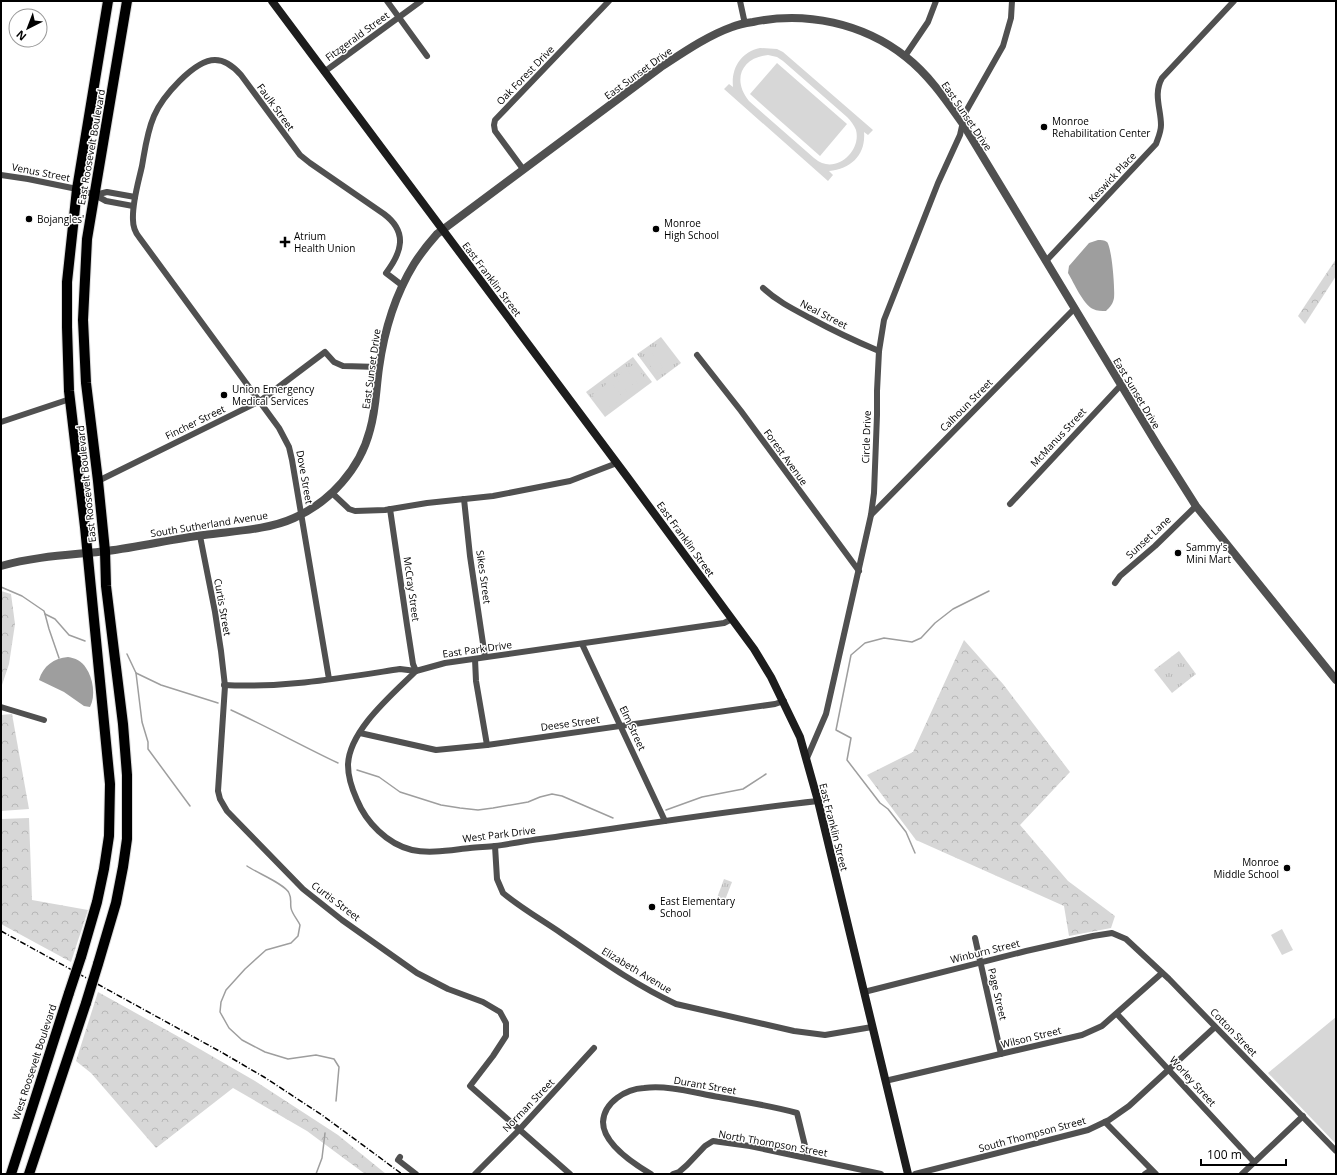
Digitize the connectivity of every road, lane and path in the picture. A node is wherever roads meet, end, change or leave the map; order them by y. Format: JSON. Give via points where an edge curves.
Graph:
{"nodes":[{"id":1,"x":108,"y":1,"type":"edge"},
{"id":2,"x":127,"y":1,"type":"edge"},
{"id":3,"x":272,"y":1,"type":"edge"},
{"id":4,"x":387,"y":1,"type":"edge"},
{"id":5,"x":421,"y":1,"type":"edge"},
{"id":6,"x":610,"y":1,"type":"edge"},
{"id":7,"x":740,"y":1,"type":"edge"},
{"id":8,"x":936,"y":1,"type":"edge"},
{"id":9,"x":1012,"y":1,"type":"edge"},
{"id":10,"x":1234,"y":1,"type":"edge"},
{"id":11,"x":399,"y":18,"type":"junction"},
{"id":12,"x":745,"y":24,"type":"junction"},
{"id":13,"x":427,"y":56,"type":"dead end"},
{"id":14,"x":905,"y":56,"type":"junction"},
{"id":15,"x":324,"y":72,"type":"junction"},
{"id":16,"x":963,"y":124,"type":"junction"},
{"id":17,"x":523,"y":169,"type":"junction"},
{"id":18,"x":1,"y":175,"type":"edge"},
{"id":19,"x":77,"y":189,"type":"junction"},
{"id":20,"x":95,"y":195,"type":"junction"},
{"id":21,"x":135,"y":197,"type":"junction"},
{"id":22,"x":133,"y":206,"type":"junction"},
{"id":23,"x":442,"y":230,"type":"junction"},
{"id":24,"x":1046,"y":261,"type":"junction"},
{"id":25,"x":403,"y":286,"type":"junction"},
{"id":26,"x":763,"y":288,"type":"dead end"},
{"id":27,"x":1075,"y":308,"type":"junction"},
{"id":28,"x":879,"y":351,"type":"junction"},
{"id":29,"x":697,"y":355,"type":"dead end"},
{"id":30,"x":379,"y":368,"type":"junction"},
{"id":31,"x":1121,"y":385,"type":"junction"},
{"id":32,"x":70,"y":399,"type":"junction"},
{"id":33,"x":260,"y":400,"type":"junction"},
{"id":34,"x":1,"y":422,"type":"edge"},
{"id":35,"x":617,"y":463,"type":"junction"},
{"id":36,"x":98,"y":481,"type":"junction"},
{"id":37,"x":332,"y":493,"type":"junction"},
{"id":38,"x":464,"y":499,"type":"junction"},
{"id":39,"x":1010,"y":504,"type":"dead end"},
{"id":40,"x":1196,"y":506,"type":"junction"},
{"id":41,"x":390,"y":509,"type":"junction"},
{"id":42,"x":301,"y":514,"type":"junction"},
{"id":43,"x":871,"y":515,"type":"junction"},
{"id":44,"x":200,"y":536,"type":"junction"},
{"id":45,"x":105,"y":551,"type":"junction"},
{"id":46,"x":87,"y":553,"type":"junction"},
{"id":47,"x":1,"y":566,"type":"edge"},
{"id":48,"x":859,"y":571,"type":"junction"},
{"id":49,"x":1115,"y":583,"type":"dead end"},
{"id":50,"x":732,"y":619,"type":"junction"},
{"id":51,"x":582,"y":644,"type":"junction"},
{"id":52,"x":485,"y":658,"type":"junction"},
{"id":53,"x":475,"y":659,"type":"junction"},
{"id":54,"x":416,"y":671,"type":"junction"},
{"id":55,"x":329,"y":679,"type":"junction"},
{"id":56,"x":1336,"y":680,"type":"edge"},
{"id":57,"x":224,"y":684,"type":"junction"},
{"id":58,"x":784,"y":701,"type":"junction"},
{"id":59,"x":1,"y":707,"type":"edge"},
{"id":60,"x":44,"y":720,"type":"dead end"},
{"id":61,"x":622,"y":726,"type":"junction"},
{"id":62,"x":360,"y":733,"type":"junction"},
{"id":63,"x":487,"y":745,"type":"junction"},
{"id":64,"x":807,"y":758,"type":"junction"},
{"id":65,"x":818,"y":801,"type":"junction"},
{"id":66,"x":665,"y":821,"type":"junction"},
{"id":67,"x":495,"y":846,"type":"junction"},
{"id":68,"x":1112,"y":933,"type":"joint"},
{"id":69,"x":975,"y":938,"type":"dead end"},
{"id":70,"x":81,"y":957,"type":"joint"},
{"id":71,"x":980,"y":963,"type":"junction"},
{"id":72,"x":1162,"y":973,"type":"junction"},
{"id":73,"x":864,"y":992,"type":"junction"},
{"id":74,"x":1117,"y":1014,"type":"junction"},
{"id":75,"x":872,"y":1027,"type":"junction"},
{"id":76,"x":1215,"y":1027,"type":"junction"},
{"id":77,"x":594,"y":1048,"type":"dead end"},
{"id":78,"x":1001,"y":1054,"type":"junction"},
{"id":79,"x":1169,"y":1070,"type":"junction"},
{"id":80,"x":885,"y":1081,"type":"junction"},
{"id":81,"x":1303,"y":1116,"type":"junction"},
{"id":82,"x":1105,"y":1122,"type":"junction"},
{"id":83,"x":519,"y":1130,"type":"junction"},
{"id":84,"x":1336,"y":1151,"type":"edge"},
{"id":85,"x":808,"y":1158,"type":"junction"},
{"id":86,"x":399,"y":1159,"type":"dead end"},
{"id":87,"x":1254,"y":1162,"type":"junction"},
{"id":88,"x":1154,"y":1172,"type":"edge"},
{"id":89,"x":11,"y":1174,"type":"edge"},
{"id":90,"x":29,"y":1174,"type":"edge"},
{"id":91,"x":416,"y":1174,"type":"edge"},
{"id":92,"x":475,"y":1174,"type":"edge"},
{"id":93,"x":570,"y":1174,"type":"edge"},
{"id":94,"x":651,"y":1174,"type":"edge"},
{"id":95,"x":673,"y":1174,"type":"edge"},
{"id":96,"x":881,"y":1174,"type":"edge"},
{"id":97,"x":908,"y":1174,"type":"edge"},
{"id":98,"x":915,"y":1174,"type":"edge"},
{"id":99,"x":1145,"y":1174,"type":"edge"},
{"id":100,"x":1242,"y":1174,"type":"edge"}],
"edges":[{"from":1,"to":19,"type":"highway","name":"East Roosevelt Boulevard"},
{"from":2,"to":20,"type":"highway","name":"East Roosevelt Boulevard"},
{"from":3,"to":15,"type":"main road","name":"East Franklin Street"},
{"from":4,"to":11,"type":"street"},
{"from":5,"to":11,"type":"street","name":"Fitzgerald Street"},
{"from":6,"to":17,"type":"street","name":"Oak Forest Drive","via":[[495,120],[495,131]]},
{"from":7,"to":12,"type":"street"},
{"from":8,"to":14,"type":"street","via":[[928,22]]},
{"from":9,"to":16,"type":"street","name":"Circle Drive","via":[[1004,46],[966,113]]},
{"from":10,"to":24,"type":"street","name":"Keswick Place","via":[[1162,78],[1158,86],[1161,125],[1156,144]]},
{"from":11,"to":13,"type":"street"},
{"from":11,"to":15,"type":"street","name":"Fitzgerald Street"},
{"from":12,"to":14,"type":"street","name":"East Sunset Drive","via":[[772,18],[808,18],[869,34]]},
{"from":12,"to":17,"type":"street","name":"East Sunset Drive","via":[[733,26],[701,42],[661,67]]},
{"from":14,"to":16,"type":"street","name":"East Sunset Drive","via":[[931,81]]},
{"from":15,"to":23,"type":"main road","name":"East Franklin Street"},
{"from":16,"to":24,"type":"street","name":"East Sunset Drive"},
{"from":16,"to":28,"type":"street","name":"Circle Drive","via":[[887,310]]},
{"from":17,"to":23,"type":"street","name":"East Sunset Drive"},
{"from":18,"to":19,"type":"street","name":"Venus Street"},
{"from":19,"to":20,"type":"street"},
{"from":19,"to":32,"type":"highway","name":"East Roosevelt Boulevard","via":[[67,282]]},
{"from":20,"to":21,"type":"street","via":[[107,192]]},
{"from":20,"to":22,"type":"street","via":[[106,201]]},
{"from":20,"to":36,"type":"highway","name":"East Roosevelt Boulevard","via":[[87,239],[83,320],[86,383]]},
{"from":21,"to":22,"type":"street","name":"Dove Street"},
{"from":21,"to":25,"type":"street","name":"Faulk Street","via":[[149,130],[162,101],[178,82],[201,65],[210,61],[225,62],[241,75],[300,155],[384,214],[394,224],[400,238],[400,252],[386,273]]},
{"from":22,"to":33,"type":"street","name":"Dove Street","via":[[134,228],[137,235]]},
{"from":23,"to":25,"type":"street","name":"East Sunset Drive","via":[[414,264]]},
{"from":23,"to":35,"type":"main road","name":"East Franklin Street"},
{"from":24,"to":27,"type":"street","name":"East Sunset Drive"},
{"from":25,"to":30,"type":"street","name":"East Sunset Drive","via":[[384,337]]},
{"from":26,"to":28,"type":"street","name":"Neal Street","via":[[788,307]]},
{"from":27,"to":31,"type":"street","name":"East Sunset Drive"},
{"from":27,"to":43,"type":"street","name":"Calhoun Street"},
{"from":28,"to":43,"type":"street","name":"Circle Drive"},
{"from":29,"to":48,"type":"street","name":"Forest Avenue"},
{"from":30,"to":33,"type":"street","name":"Fincher Street","via":[[343,366],[334,362],[325,352]]},
{"from":30,"to":37,"type":"street","name":"East Sunset Drive","via":[[374,418],[365,445],[350,471]]},
{"from":31,"to":39,"type":"street","name":"McManus Street"},
{"from":31,"to":40,"type":"street","name":"East Sunset Drive"},
{"from":32,"to":34,"type":"street"},
{"from":32,"to":46,"type":"highway","name":"East Roosevelt Boulevard"},
{"from":33,"to":36,"type":"street","name":"Fincher Street"},
{"from":33,"to":42,"type":"street","name":"Dove Street","via":[[289,447]]},
{"from":35,"to":38,"type":"street","via":[[570,481]]},
{"from":35,"to":50,"type":"main road","name":"East Franklin Street"},
{"from":36,"to":45,"type":"highway","name":"East Roosevelt Boulevard"},
{"from":37,"to":41,"type":"street","via":[[355,511]]},
{"from":37,"to":42,"type":"street","name":"South Sutherland Avenue","via":[[323,502]]},
{"from":38,"to":41,"type":"street"},
{"from":38,"to":52,"type":"street","name":"Sikes Street"},
{"from":40,"to":49,"type":"street","name":"Sunset Lane"},
{"from":40,"to":56,"type":"street","name":"East Sunset Drive"},
{"from":41,"to":54,"type":"street","name":"McCray Street"},
{"from":42,"to":44,"type":"street","name":"South Sutherland Avenue","via":[[268,526]]},
{"from":42,"to":55,"type":"street","name":"Dove Street"},
{"from":43,"to":48,"type":"street","name":"Circle Drive"},
{"from":44,"to":45,"type":"street","name":"South Sutherland Avenue"},
{"from":44,"to":57,"type":"street","name":"Curtis Street","via":[[215,612]]},
{"from":45,"to":46,"type":"street","name":"South Sutherland Avenue"},
{"from":45,"to":90,"type":"highway","name":"East Roosevelt Boulevard","bridge":true,"via":[[106,586],[127,775],[127,839],[116,902],[98,964]]},
{"from":46,"to":47,"type":"street","name":"South Sutherland Avenue","via":[[30,559]]},
{"from":46,"to":70,"type":"highway","name":"East Roosevelt Boulevard","via":[[110,784],[109,836],[103,876]]},
{"from":48,"to":64,"type":"street","name":"Circle Drive","via":[[826,714]]},
{"from":50,"to":51,"type":"street","name":"East Park Drive","via":[[724,623]]},
{"from":50,"to":58,"type":"main road","name":"East Franklin Street","via":[[754,649]]},
{"from":51,"to":52,"type":"street","name":"East Park Drive"},
{"from":51,"to":61,"type":"street","name":"Elm Street"},
{"from":52,"to":53,"type":"street","name":"East Park Drive"},
{"from":53,"to":54,"type":"street","name":"East Park Drive","via":[[445,663]]},
{"from":53,"to":63,"type":"street","via":[[476,681]]},
{"from":54,"to":55,"type":"street","name":"East Park Drive","via":[[400,669]]},
{"from":54,"to":62,"type":"street","name":"West Park Drive","via":[[366,722]]},
{"from":55,"to":57,"type":"street","name":"East Park Drive","via":[[255,686]]},
{"from":57,"to":83,"type":"street","name":"Curtis Street","via":[[218,791],[227,811],[303,889],[342,920],[417,973],[500,1012],[506,1023],[506,1036],[502,1045],[470,1086]]},
{"from":58,"to":61,"type":"street","name":"Deese Street"},
{"from":58,"to":64,"type":"main road","name":"East Franklin Street"},
{"from":59,"to":60,"type":"street"},
{"from":61,"to":63,"type":"street","name":"Deese Street"},
{"from":61,"to":66,"type":"street","name":"Elm Street"},
{"from":62,"to":63,"type":"street","name":"Deese Street","via":[[436,750]]},
{"from":62,"to":67,"type":"street","name":"West Park Drive","via":[[351,749],[348,774],[360,807],[374,826],[398,845],[414,851]]},
{"from":64,"to":65,"type":"main road","name":"East Franklin Street"},
{"from":65,"to":66,"type":"street","name":"West Park Drive"},
{"from":65,"to":73,"type":"main road","name":"East Franklin Street"},
{"from":66,"to":67,"type":"street","name":"West Park Drive"},
{"from":67,"to":75,"type":"street","name":"Elizabeth Avenue","via":[[497,879],[503,893],[628,978],[676,1004],[794,1031],[825,1035]]},
{"from":68,"to":71,"type":"street","name":"Winburn Street"},
{"from":68,"to":72,"type":"street","name":"Cotton Street","via":[[1126,939]]},
{"from":69,"to":71,"type":"street","name":"Page Street"},
{"from":70,"to":89,"type":"highway","name":"West Roosevelt Boulevard","bridge":true},
{"from":71,"to":73,"type":"street","name":"Winburn Street"},
{"from":71,"to":78,"type":"street","name":"Page Street"},
{"from":72,"to":74,"type":"street","name":"Wilson Street"},
{"from":72,"to":76,"type":"street","name":"Cotton Street"},
{"from":73,"to":75,"type":"main road","name":"East Franklin Street"},
{"from":74,"to":78,"type":"street","name":"Wilson Street","via":[[1102,1026],[1082,1035]]},
{"from":74,"to":79,"type":"street","name":"Worley Street"},
{"from":75,"to":80,"type":"main road","name":"East Franklin Street"},
{"from":76,"to":79,"type":"street","name":"South Thompson Street"},
{"from":76,"to":81,"type":"street","name":"Cotton Street"},
{"from":77,"to":83,"type":"street","name":"Norman Street"},
{"from":78,"to":80,"type":"street","name":"Wilson Street"},
{"from":79,"to":82,"type":"street","name":"South Thompson Street","via":[[1129,1106]]},
{"from":79,"to":87,"type":"street","name":"Worley Street"},
{"from":80,"to":97,"type":"main road","name":"East Franklin Street"},
{"from":81,"to":84,"type":"street","name":"Cotton Street"},
{"from":81,"to":87,"type":"street"},
{"from":82,"to":88,"type":"street"},
{"from":82,"to":98,"type":"street","name":"South Thompson Street","via":[[1088,1130]]},
{"from":83,"to":92,"type":"street","name":"Norman Street"},
{"from":83,"to":93,"type":"street","name":"Curtis Street"},
{"from":85,"to":94,"type":"street","name":"Durant Street","via":[[797,1113],[688,1091],[644,1088],[622,1094],[605,1110],[603,1124],[605,1132],[620,1152]]},
{"from":85,"to":95,"type":"street","name":"North Thompson Street","via":[[750,1146],[714,1142],[705,1146],[679,1172]]},
{"from":85,"to":96,"type":"street","name":"North Thompson Street"},
{"from":86,"to":91,"type":"street"},
{"from":87,"to":100,"type":"street"},
{"from":88,"to":99,"type":"street"}]}
